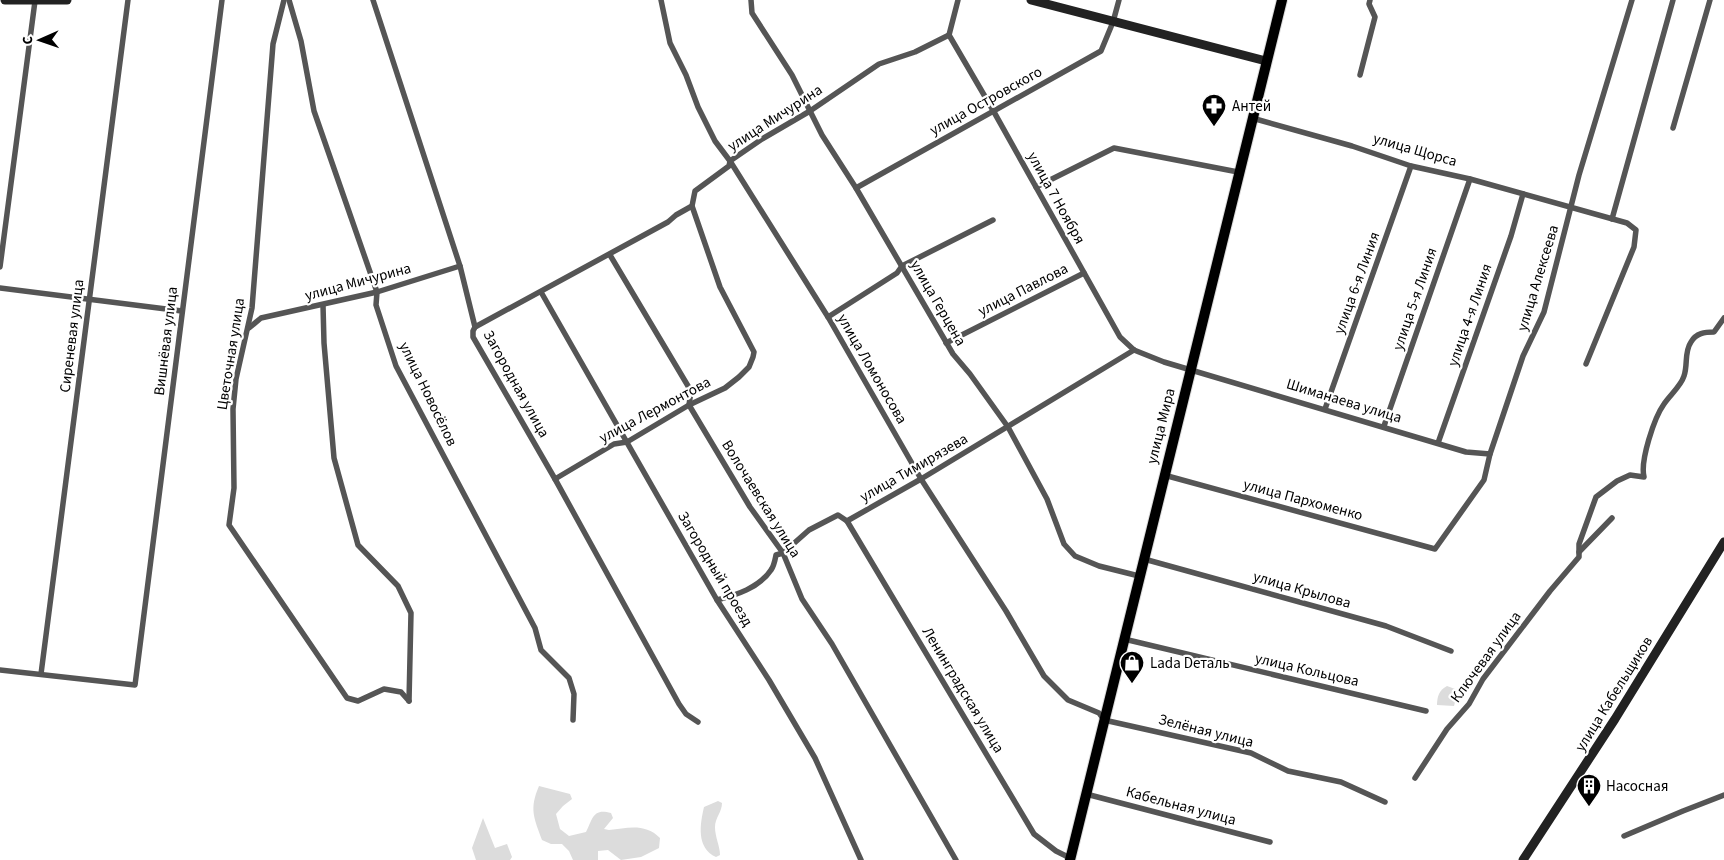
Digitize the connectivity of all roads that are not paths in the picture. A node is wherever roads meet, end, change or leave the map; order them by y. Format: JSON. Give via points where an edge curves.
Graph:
{"nodes":[{"id":1,"x":5,"y":0,"type":"edge"},
{"id":2,"x":67,"y":0,"type":"edge"},
{"id":3,"x":128,"y":0,"type":"edge"},
{"id":4,"x":222,"y":0,"type":"edge"},
{"id":5,"x":284,"y":0,"type":"edge"},
{"id":6,"x":289,"y":0,"type":"edge"},
{"id":7,"x":373,"y":0,"type":"edge"},
{"id":8,"x":661,"y":0,"type":"edge"},
{"id":9,"x":751,"y":0,"type":"edge"},
{"id":10,"x":958,"y":0,"type":"edge"},
{"id":11,"x":1031,"y":0,"type":"edge"},
{"id":12,"x":1119,"y":0,"type":"edge"},
{"id":13,"x":1282,"y":0,"type":"edge"},
{"id":14,"x":1370,"y":0,"type":"edge"},
{"id":15,"x":1632,"y":0,"type":"edge"},
{"id":16,"x":1673,"y":0,"type":"edge"},
{"id":17,"x":1710,"y":0,"type":"edge"},
{"id":18,"x":35,"y":1,"type":"edge"},
{"id":19,"x":1113,"y":22,"type":"junction"},
{"id":20,"x":949,"y":35,"type":"junction"},
{"id":21,"x":1266,"y":61,"type":"junction"},
{"id":22,"x":1360,"y":75,"type":"dead end"},
{"id":23,"x":810,"y":111,"type":"junction"},
{"id":24,"x":994,"y":112,"type":"junction"},
{"id":25,"x":1252,"y":118,"type":"junction"},
{"id":26,"x":1673,"y":128,"type":"dead end"},
{"id":27,"x":730,"y":161,"type":"junction"},
{"id":28,"x":1411,"y":166,"type":"junction"},
{"id":29,"x":1238,"y":172,"type":"junction"},
{"id":30,"x":1470,"y":179,"type":"junction"},
{"id":31,"x":1036,"y":187,"type":"junction"},
{"id":32,"x":856,"y":188,"type":"junction"},
{"id":33,"x":1523,"y":194,"type":"junction"},
{"id":34,"x":692,"y":206,"type":"junction"},
{"id":35,"x":1572,"y":208,"type":"junction"},
{"id":36,"x":1612,"y":219,"type":"junction"},
{"id":37,"x":993,"y":220,"type":"dead end"},
{"id":38,"x":610,"y":254,"type":"junction"},
{"id":39,"x":460,"y":266,"type":"junction"},
{"id":40,"x":902,"y":266,"type":"junction"},
{"id":41,"x":0,"y":267,"type":"edge"},
{"id":42,"x":1084,"y":273,"type":"junction"},
{"id":43,"x":0,"y":288,"type":"edge"},
{"id":44,"x":377,"y":292,"type":"junction"},
{"id":45,"x":541,"y":292,"type":"junction"},
{"id":46,"x":90,"y":299,"type":"junction"},
{"id":47,"x":323,"y":305,"type":"junction"},
{"id":48,"x":252,"y":308,"type":"junction"},
{"id":49,"x":182,"y":311,"type":"junction"},
{"id":50,"x":828,"y":317,"type":"junction"},
{"id":51,"x":261,"y":318,"type":"junction"},
{"id":52,"x":1724,"y":318,"type":"edge"},
{"id":53,"x":475,"y":327,"type":"junction"},
{"id":54,"x":249,"y":328,"type":"junction"},
{"id":55,"x":946,"y":343,"type":"junction"},
{"id":56,"x":1134,"y":350,"type":"junction"},
{"id":57,"x":1586,"y":364,"type":"dead end"},
{"id":58,"x":1190,"y":369,"type":"junction"},
{"id":59,"x":690,"y":405,"type":"junction"},
{"id":60,"x":1325,"y":408,"type":"junction"},
{"id":61,"x":1384,"y":426,"type":"junction"},
{"id":62,"x":1008,"y":427,"type":"junction"},
{"id":63,"x":627,"y":442,"type":"junction"},
{"id":64,"x":1438,"y":443,"type":"junction"},
{"id":65,"x":1490,"y":454,"type":"junction"},
{"id":66,"x":1164,"y":475,"type":"junction"},
{"id":67,"x":555,"y":479,"type":"junction"},
{"id":68,"x":920,"y":479,"type":"junction"},
{"id":69,"x":1612,"y":518,"type":"dead end"},
{"id":70,"x":847,"y":521,"type":"junction"},
{"id":71,"x":1724,"y":542,"type":"edge"},
{"id":72,"x":1435,"y":549,"type":"joint"},
{"id":73,"x":783,"y":552,"type":"junction"},
{"id":74,"x":1579,"y":552,"type":"junction"},
{"id":75,"x":1144,"y":559,"type":"junction"},
{"id":76,"x":1140,"y":576,"type":"junction"},
{"id":77,"x":717,"y":600,"type":"junction"},
{"id":78,"x":1124,"y":639,"type":"junction"},
{"id":79,"x":1451,"y":651,"type":"dead end"},
{"id":80,"x":0,"y":670,"type":"edge"},
{"id":81,"x":42,"y":674,"type":"junction"},
{"id":82,"x":1426,"y":711,"type":"dead end"},
{"id":83,"x":573,"y":720,"type":"dead end"},
{"id":84,"x":1104,"y":720,"type":"junction"},
{"id":85,"x":698,"y":722,"type":"dead end"},
{"id":86,"x":1415,"y":778,"type":"dead end"},
{"id":87,"x":1086,"y":794,"type":"junction"},
{"id":88,"x":1724,"y":795,"type":"edge"},
{"id":89,"x":1385,"y":802,"type":"dead end"},
{"id":90,"x":1624,"y":836,"type":"dead end"},
{"id":91,"x":1270,"y":842,"type":"dead end"},
{"id":92,"x":1070,"y":859,"type":"edge"},
{"id":93,"x":1526,"y":859,"type":"edge"},
{"id":94,"x":861,"y":860,"type":"edge"},
{"id":95,"x":956,"y":860,"type":"edge"}],
"edges":[{"from":1,"to":18,"type":"street"},
{"from":2,"to":18,"type":"street"},
{"from":3,"to":46,"type":"street","name":"Сиреневая улица"},
{"from":4,"to":49,"type":"street","name":"Вишнёвая улица"},
{"from":5,"to":48,"type":"street","name":"Цветочная улица","via":[[273,44]]},
{"from":6,"to":44,"type":"street","name":"улица Новосёлов","via":[[301,41],[314,111]]},
{"from":7,"to":39,"type":"street","name":"Загородная улица"},
{"from":8,"to":27,"type":"street","name":"улица Ломоносова","via":[[670,44],[715,141]]},
{"from":9,"to":23,"type":"street","name":"улица Герцена","via":[[752,13]]},
{"from":10,"to":20,"type":"street"},
{"from":11,"to":19,"type":"street"},
{"from":12,"to":19,"type":"street","name":"улица Островского"},
{"from":13,"to":21,"type":"main road","name":"улица Мира"},
{"from":14,"to":22,"type":"street","via":[[1376,17]]},
{"from":15,"to":35,"type":"street","name":"улица Алексеева"},
{"from":16,"to":36,"type":"street"},
{"from":17,"to":26,"type":"street"},
{"from":18,"to":41,"type":"street"},
{"from":19,"to":21,"type":"street"},
{"from":19,"to":24,"type":"street","name":"улица Островского","via":[[1101,50]]},
{"from":20,"to":23,"type":"street","name":"улица Мичурина","via":[[915,52],[879,64]]},
{"from":20,"to":24,"type":"street","name":"улица 7 Ноября"},
{"from":21,"to":25,"type":"main road","name":"улица Мира"},
{"from":23,"to":27,"type":"street","name":"улица Мичурина"},
{"from":23,"to":32,"type":"street","name":"улица Герцена"},
{"from":24,"to":31,"type":"street","name":"улица 7 Ноября"},
{"from":24,"to":32,"type":"street","name":"улица Островского"},
{"from":25,"to":28,"type":"street","name":"улица Щорса"},
{"from":25,"to":29,"type":"main road","name":"улица Мира"},
{"from":27,"to":34,"type":"street","name":"улица Мичурина","via":[[695,192]]},
{"from":27,"to":50,"type":"street","name":"улица Ломоносова"},
{"from":28,"to":30,"type":"street","name":"улица Щорса"},
{"from":28,"to":60,"type":"street","name":"улица 6-я Линия"},
{"from":29,"to":31,"type":"street","via":[[1114,148]]},
{"from":29,"to":58,"type":"main road","name":"улица Мира"},
{"from":30,"to":33,"type":"street","name":"улица Щорса"},
{"from":30,"to":61,"type":"street","name":"улица 5-я Линия"},
{"from":31,"to":42,"type":"street","name":"улица 7 Ноября"},
{"from":32,"to":40,"type":"street","name":"улица Герцена"},
{"from":33,"to":35,"type":"street","name":"улица Щорса"},
{"from":33,"to":64,"type":"street","name":"улица 4-я Линия"},
{"from":34,"to":38,"type":"street","name":"улица Мичурина"},
{"from":34,"to":59,"type":"street","name":"улица Лермонтова","via":[[720,286],[754,352],[749,367],[739,377],[725,388]]},
{"from":35,"to":36,"type":"street","name":"улица Щорса"},
{"from":35,"to":65,"type":"street","name":"улица Алексеева","via":[[1544,312],[1523,356]]},
{"from":36,"to":57,"type":"street","name":"улица Щорса","via":[[1627,223],[1636,230],[1634,247]]},
{"from":37,"to":40,"type":"street"},
{"from":38,"to":45,"type":"street","name":"улица Мичурина"},
{"from":38,"to":59,"type":"street","name":"Волочаевская улица","via":[[691,391]]},
{"from":39,"to":44,"type":"street","name":"улица Мичурина"},
{"from":39,"to":53,"type":"street","name":"Загородная улица"},
{"from":40,"to":50,"type":"street","via":[[897,273]]},
{"from":40,"to":55,"type":"street","name":"улица Герцена"},
{"from":42,"to":55,"type":"street","name":"улица Павлова"},
{"from":42,"to":56,"type":"street","name":"улица 7 Ноября","via":[[1120,336]]},
{"from":43,"to":46,"type":"street"},
{"from":44,"to":47,"type":"street","name":"улица Мичурина"},
{"from":44,"to":83,"type":"street","name":"улица Новосёлов","via":[[376,305],[396,366],[535,628],[541,650],[569,678],[574,694]]},
{"from":45,"to":53,"type":"street","name":"улица Мичурина"},
{"from":45,"to":63,"type":"street","name":"Загородный проезд"},
{"from":46,"to":49,"type":"street"},
{"from":46,"to":81,"type":"street","name":"Сиреневая улица"},
{"from":47,"to":51,"type":"street","name":"улица Мичурина"},
{"from":47,"to":54,"type":"street","name":"Цветочная улица","via":[[334,458],[358,545],[398,586],[411,613],[409,701],[401,692],[384,689],[358,701],[347,698],[229,524],[234,488],[236,379]]},
{"from":48,"to":51,"type":"street"},
{"from":48,"to":54,"type":"street","name":"Цветочная улица"},
{"from":49,"to":81,"type":"street","name":"Вишнёвая улица","via":[[135,685]]},
{"from":50,"to":68,"type":"street","name":"улица Ломоносова"},
{"from":51,"to":54,"type":"street","name":"улица Мичурина"},
{"from":52,"to":74,"type":"street","name":"Ключевая улица","via":[[1714,332],[1700,334],[1691,342],[1684,377],[1662,406],[1649,438],[1642,469],[1644,477],[1630,475],[1617,480],[1596,497]]},
{"from":53,"to":67,"type":"street","name":"Загородная улица","via":[[474,337]]},
{"from":55,"to":62,"type":"street","name":"улица Герцена"},
{"from":56,"to":58,"type":"street","name":"улица 7 Ноября"},
{"from":56,"to":62,"type":"street","name":"улица Тимирязева"},
{"from":58,"to":60,"type":"street","name":"Шиманаева улица"},
{"from":58,"to":66,"type":"main road","name":"улица Мира"},
{"from":59,"to":63,"type":"street","name":"улица Лермонтова"},
{"from":59,"to":73,"type":"street","name":"Волочаевская улица","via":[[750,507]]},
{"from":60,"to":61,"type":"street","name":"Шиманаева улица"},
{"from":61,"to":64,"type":"street","name":"Шиманаева улица"},
{"from":62,"to":68,"type":"street","name":"улица Тимирязева"},
{"from":62,"to":76,"type":"street","name":"улица Герцена","via":[[1047,500],[1064,544],[1075,556]]},
{"from":63,"to":67,"type":"street","name":"улица Лермонтова","via":[[614,444]]},
{"from":63,"to":77,"type":"street","name":"Загородный проезд"},
{"from":64,"to":65,"type":"street","name":"Шиманаева улица","via":[[1466,452]]},
{"from":65,"to":72,"type":"street","name":"улица Алексеева","via":[[1484,480]]},
{"from":66,"to":72,"type":"street","name":"улица Пархоменко"},
{"from":66,"to":75,"type":"main road","name":"улица Мира"},
{"from":67,"to":85,"type":"street","name":"Загородная улица","via":[[679,704]]},
{"from":68,"to":70,"type":"street","name":"улица Тимирязева"},
{"from":68,"to":84,"type":"street","name":"улица Ломоносова","via":[[1044,676],[1068,700],[1100,713]]},
{"from":69,"to":74,"type":"street","name":"Ключевая улица"},
{"from":70,"to":73,"type":"street","name":"улица Тимирязева","via":[[838,515],[823,522],[808,530]]},
{"from":70,"to":92,"type":"street","name":"Ленинградская улица","via":[[1034,834]]},
{"from":71,"to":93,"type":"street","name":"улица Кабельщиков"},
{"from":73,"to":77,"type":"street","name":"улица Тимирязева","via":[[776,555],[772,570],[758,584]]},
{"from":73,"to":95,"type":"street","name":"Волочаевская улица","via":[[802,598],[832,644]]},
{"from":74,"to":86,"type":"street","name":"Ключевая улица","via":[[1579,557],[1483,679],[1469,704],[1447,729]]},
{"from":75,"to":76,"type":"main road","name":"улица Мира"},
{"from":75,"to":79,"type":"street","name":"улица Крылова","via":[[1386,626]]},
{"from":76,"to":78,"type":"main road","name":"улица Мира"},
{"from":77,"to":94,"type":"street","name":"Загородный проезд","via":[[770,680],[815,758]]},
{"from":78,"to":82,"type":"street","name":"улица Кольцова"},
{"from":78,"to":84,"type":"main road","name":"улица Мира"},
{"from":80,"to":81,"type":"street"},
{"from":84,"to":87,"type":"main road","name":"улица Мира"},
{"from":84,"to":89,"type":"street","name":"Зелёная улица","via":[[1251,753],[1288,771],[1341,782]]},
{"from":87,"to":91,"type":"street","name":"Кабельная улица"},
{"from":87,"to":92,"type":"main road","name":"улица Мира"},
{"from":88,"to":90,"type":"street"}]}
